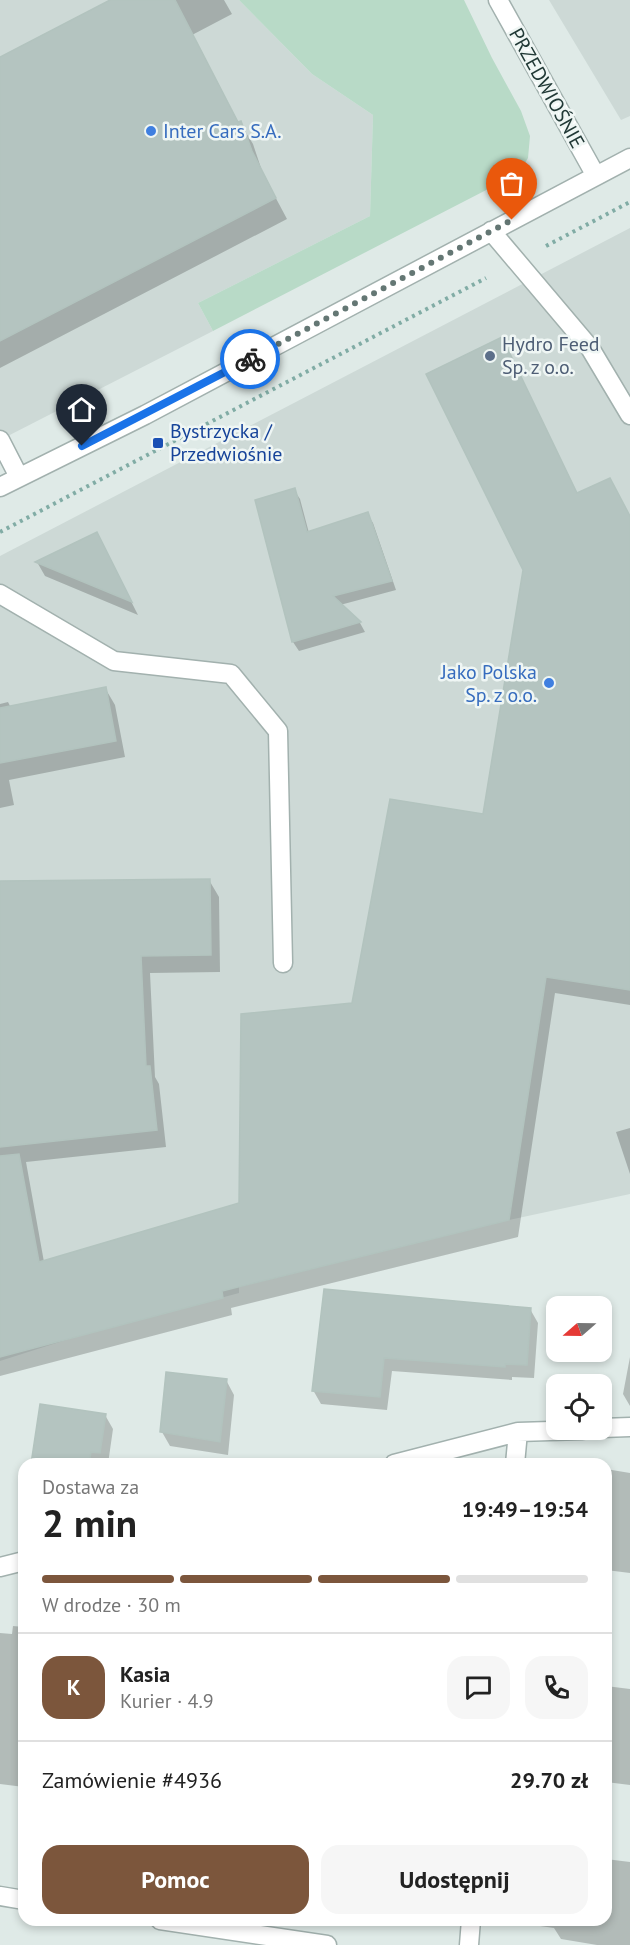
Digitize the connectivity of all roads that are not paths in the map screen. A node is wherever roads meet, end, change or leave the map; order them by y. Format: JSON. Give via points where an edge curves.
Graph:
{"nodes":[{"id":1,"x":498,"y":0,"type":"edge"},
{"id":2,"x":630,"y":158,"type":"edge"},
{"id":3,"x":596,"y":176,"type":"junction"},
{"id":4,"x":491,"y":231,"type":"junction"},
{"id":5,"x":630,"y":415,"type":"edge"},
{"id":6,"x":0,"y":440,"type":"edge"},
{"id":7,"x":19,"y":477,"type":"junction"},
{"id":8,"x":0,"y":487,"type":"edge"},
{"id":9,"x":0,"y":594,"type":"edge"},
{"id":10,"x":283,"y":963,"type":"dead end"},
{"id":11,"x":630,"y":1426,"type":"edge"},
{"id":12,"x":612,"y":1427,"type":"edge"},
{"id":13,"x":546,"y":1431,"type":"edge"},
{"id":14,"x":518,"y":1432,"type":"junction"},
{"id":15,"x":417,"y":1458,"type":"edge"},
{"id":16,"x":516,"y":1458,"type":"edge"},
{"id":17,"x":18,"y":1562,"type":"edge"},
{"id":18,"x":0,"y":1567,"type":"edge"},
{"id":19,"x":0,"y":1896,"type":"edge"},
{"id":20,"x":18,"y":1899,"type":"edge"},
{"id":21,"x":200,"y":1926,"type":"edge"},
{"id":22,"x":471,"y":1926,"type":"edge"},
{"id":23,"x":327,"y":1945,"type":"edge"},
{"id":24,"x":469,"y":1945,"type":"edge"}],
"edges":[{"from":1,"to":3,"type":"street","name":"PRZEDWIOŚNIE"},
{"from":2,"to":3,"type":"street"},
{"from":3,"to":4,"type":"street"},
{"from":4,"to":5,"type":"street","via":[[590,348]]},
{"from":4,"to":7,"type":"street"},
{"from":6,"to":7,"type":"street"},
{"from":7,"to":8,"type":"street"},
{"from":9,"to":10,"type":"street","via":[[114,661],[231,674],[278,731]]},
{"from":11,"to":12,"type":"street"},
{"from":13,"to":14,"type":"street"},
{"from":14,"to":15,"type":"street"},
{"from":14,"to":16,"type":"street"},
{"from":17,"to":18,"type":"street"},
{"from":19,"to":20,"type":"street"},
{"from":21,"to":23,"type":"street"},
{"from":22,"to":24,"type":"street"}]}
